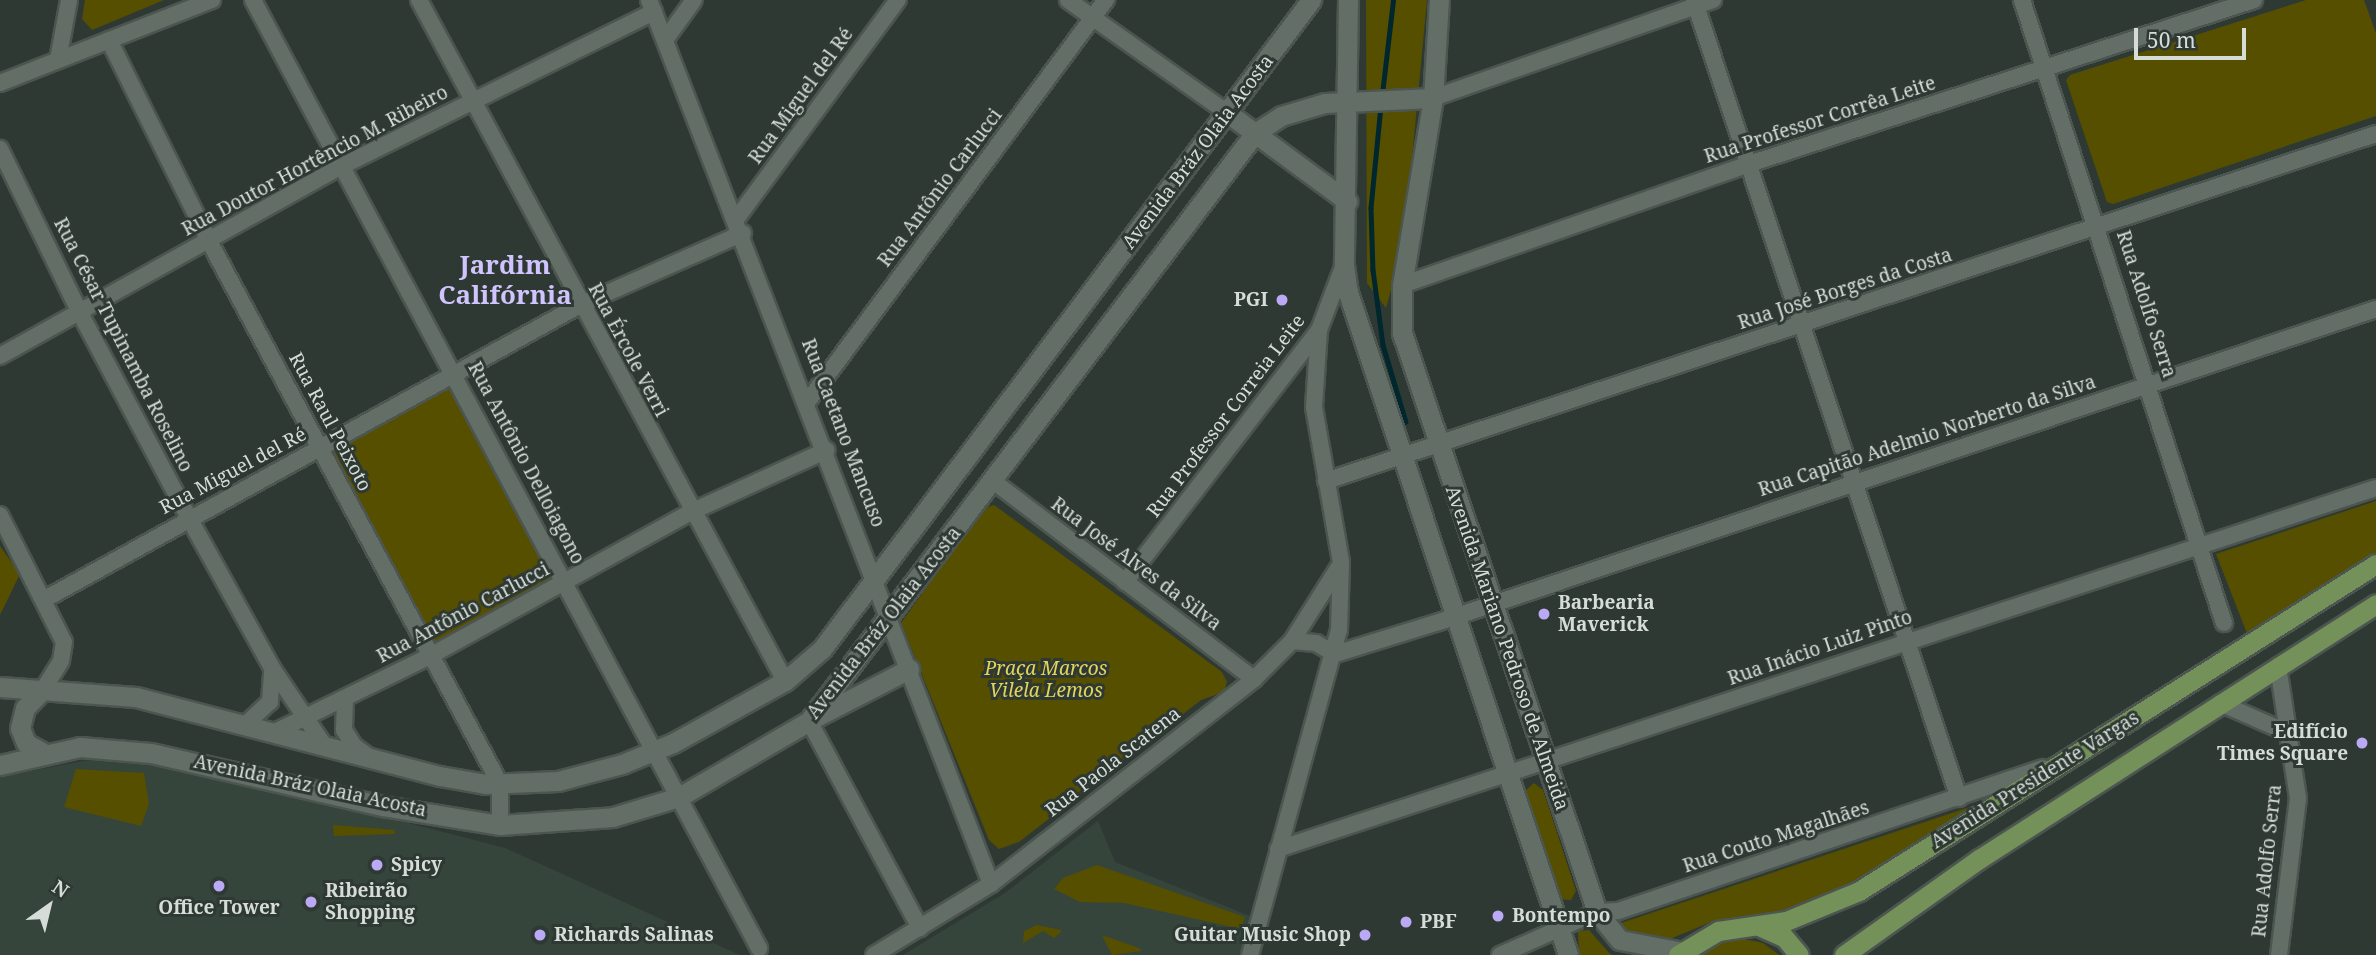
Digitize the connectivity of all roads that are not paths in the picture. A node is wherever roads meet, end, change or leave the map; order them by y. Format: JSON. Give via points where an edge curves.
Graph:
{"nodes":[{"id":1,"x":69,"y":0,"type":"edge"},
{"id":2,"x":212,"y":0,"type":"edge"},
{"id":3,"x":253,"y":0,"type":"edge"},
{"id":4,"x":419,"y":0,"type":"edge"},
{"id":5,"x":694,"y":0,"type":"edge"},
{"id":6,"x":898,"y":0,"type":"edge"},
{"id":7,"x":1068,"y":0,"type":"edge"},
{"id":8,"x":1106,"y":0,"type":"edge"},
{"id":9,"x":1311,"y":0,"type":"edge"},
{"id":10,"x":1348,"y":0,"type":"edge"},
{"id":11,"x":1438,"y":0,"type":"edge"},
{"id":12,"x":1713,"y":0,"type":"edge"},
{"id":13,"x":2022,"y":0,"type":"edge"},
{"id":14,"x":2254,"y":0,"type":"edge"},
{"id":15,"x":1695,"y":3,"type":"edge"},
{"id":16,"x":652,"y":6,"type":"edge"},
{"id":17,"x":1093,"y":19,"type":"junction"},
{"id":18,"x":109,"y":40,"type":"junction"},
{"id":19,"x":665,"y":40,"type":"junction"},
{"id":20,"x":58,"y":60,"type":"junction"},
{"id":21,"x":2045,"y":69,"type":"junction"},
{"id":22,"x":0,"y":83,"type":"edge"},
{"id":23,"x":1433,"y":98,"type":"junction"},
{"id":24,"x":475,"y":100,"type":"junction"},
{"id":25,"x":1348,"y":103,"type":"junction"},
{"id":26,"x":1228,"y":114,"type":"junction"},
{"id":27,"x":1255,"y":133,"type":"junction"},
{"id":28,"x":2376,"y":134,"type":"edge"},
{"id":29,"x":0,"y":149,"type":"edge"},
{"id":30,"x":1749,"y":164,"type":"junction"},
{"id":31,"x":342,"y":166,"type":"junction"},
{"id":32,"x":1346,"y":201,"type":"junction"},
{"id":33,"x":740,"y":225,"type":"junction"},
{"id":34,"x":2098,"y":227,"type":"junction"},
{"id":35,"x":209,"y":241,"type":"junction"},
{"id":36,"x":1344,"y":265,"type":"junction"},
{"id":37,"x":1402,"y":285,"type":"junction"},
{"id":38,"x":1087,"y":300,"type":"junction"},
{"id":39,"x":580,"y":305,"type":"junction"},
{"id":40,"x":2376,"y":309,"type":"edge"},
{"id":41,"x":80,"y":313,"type":"junction"},
{"id":42,"x":1802,"y":326,"type":"junction"},
{"id":43,"x":1107,"y":329,"type":"junction"},
{"id":44,"x":1319,"y":330,"type":"junction"},
{"id":45,"x":0,"y":356,"type":"edge"},
{"id":46,"x":455,"y":374,"type":"junction"},
{"id":47,"x":2150,"y":384,"type":"junction"},
{"id":48,"x":807,"y":401,"type":"junction"},
{"id":49,"x":1438,"y":446,"type":"junction"},
{"id":50,"x":320,"y":448,"type":"junction"},
{"id":51,"x":827,"y":450,"type":"junction"},
{"id":52,"x":1402,"y":457,"type":"junction"},
{"id":53,"x":993,"y":481,"type":"junction"},
{"id":54,"x":1326,"y":481,"type":"junction"},
{"id":55,"x":1854,"y":482,"type":"junction"},
{"id":56,"x":2376,"y":488,"type":"edge"},
{"id":57,"x":691,"y":512,"type":"junction"},
{"id":58,"x":0,"y":515,"type":"edge"},
{"id":59,"x":189,"y":518,"type":"junction"},
{"id":60,"x":2200,"y":545,"type":"junction"},
{"id":61,"x":1341,"y":562,"type":"junction"},
{"id":62,"x":2376,"y":564,"type":"edge"},
{"id":63,"x":877,"y":581,"type":"junction"},
{"id":64,"x":567,"y":582,"type":"junction"},
{"id":65,"x":1125,"y":582,"type":"junction"},
{"id":66,"x":45,"y":599,"type":"junction"},
{"id":67,"x":2376,"y":604,"type":"edge"},
{"id":68,"x":1492,"y":606,"type":"junction"},
{"id":69,"x":891,"y":615,"type":"junction"},
{"id":70,"x":1459,"y":616,"type":"junction"},
{"id":71,"x":2224,"y":623,"type":"dead end"},
{"id":72,"x":1292,"y":641,"type":"junction"},
{"id":73,"x":1907,"y":641,"type":"junction"},
{"id":74,"x":1335,"y":653,"type":"junction"},
{"id":75,"x":432,"y":655,"type":"junction"},
{"id":76,"x":2278,"y":666,"type":"junction"},
{"id":77,"x":272,"y":668,"type":"junction"},
{"id":78,"x":909,"y":669,"type":"junction"},
{"id":79,"x":1254,"y":679,"type":"junction"},
{"id":80,"x":785,"y":681,"type":"junction"},
{"id":81,"x":0,"y":687,"type":"edge"},
{"id":82,"x":44,"y":688,"type":"junction"},
{"id":83,"x":345,"y":701,"type":"junction"},
{"id":84,"x":2220,"y":703,"type":"junction"},
{"id":85,"x":305,"y":718,"type":"junction"},
{"id":86,"x":809,"y":721,"type":"junction"},
{"id":87,"x":246,"y":724,"type":"junction"},
{"id":88,"x":275,"y":732,"type":"junction"},
{"id":89,"x":2286,"y":732,"type":"junction"},
{"id":90,"x":324,"y":745,"type":"junction"},
{"id":91,"x":656,"y":750,"type":"junction"},
{"id":92,"x":41,"y":752,"type":"junction"},
{"id":93,"x":371,"y":758,"type":"junction"},
{"id":94,"x":2069,"y":759,"type":"junction"},
{"id":95,"x":1546,"y":762,"type":"junction"},
{"id":96,"x":0,"y":765,"type":"edge"},
{"id":97,"x":1509,"y":775,"type":"junction"},
{"id":98,"x":500,"y":784,"type":"junction"},
{"id":99,"x":679,"y":797,"type":"junction"},
{"id":100,"x":1959,"y":798,"type":"junction"},
{"id":101,"x":500,"y":825,"type":"junction"},
{"id":102,"x":1278,"y":849,"type":"junction"},
{"id":103,"x":991,"y":884,"type":"junction"},
{"id":104,"x":1597,"y":912,"type":"junction"},
{"id":105,"x":1756,"y":925,"type":"junction"},
{"id":106,"x":1559,"y":926,"type":"junction"},
{"id":107,"x":919,"y":928,"type":"junction"},
{"id":108,"x":759,"y":948,"type":"dead end"},
{"id":109,"x":1681,"y":953,"type":"edge"},
{"id":110,"x":874,"y":955,"type":"edge"},
{"id":111,"x":1250,"y":955,"type":"edge"},
{"id":112,"x":1500,"y":955,"type":"edge"},
{"id":113,"x":1568,"y":955,"type":"edge"},
{"id":114,"x":1799,"y":955,"type":"edge"},
{"id":115,"x":1844,"y":955,"type":"edge"},
{"id":116,"x":2279,"y":955,"type":"edge"}],
"edges":[{"from":1,"to":20,"type":"street"},
{"from":2,"to":18,"type":"street"},
{"from":3,"to":31,"type":"street","name":"Rua Antônio Delloiagono"},
{"from":4,"to":24,"type":"street","name":"Rua Ércole Verri"},
{"from":5,"to":19,"type":"street"},
{"from":6,"to":33,"type":"street","name":"Rua Miguel del Ré"},
{"from":7,"to":17,"type":"street"},
{"from":8,"to":17,"type":"street","name":"Rua Antônio Carlucci"},
{"from":9,"to":26,"type":"street","name":"Avenida Bráz Olaia Acosta"},
{"from":10,"to":25,"type":"street","name":"Avenida Mariano Pedroso de Almeida"},
{"from":11,"to":23,"type":"street","name":"Avenida Mariano Pedroso de Almeida"},
{"from":12,"to":15,"type":"street"},
{"from":13,"to":21,"type":"street","name":"Rua Adolfo Serra"},
{"from":14,"to":21,"type":"street","name":"Rua Professor Corrêa Leite"},
{"from":15,"to":23,"type":"street"},
{"from":15,"to":30,"type":"street"},
{"from":16,"to":19,"type":"street","name":"Rua Caetano Mancuso"},
{"from":16,"to":24,"type":"street","name":"Rua Doutor Hortêncio M. Ribeiro"},
{"from":17,"to":26,"type":"street"},
{"from":17,"to":48,"type":"street","name":"Rua Antônio Carlucci"},
{"from":18,"to":20,"type":"street"},
{"from":18,"to":35,"type":"street","name":"Rua Raul Peixoto"},
{"from":19,"to":33,"type":"street","name":"Rua Caetano Mancuso"},
{"from":20,"to":22,"type":"street"},
{"from":21,"to":30,"type":"street","name":"Rua Professor Corrêa Leite"},
{"from":21,"to":34,"type":"street","name":"Rua Adolfo Serra"},
{"from":23,"to":25,"type":"street","name":"Avenida Bráz Olaia Acosta"},
{"from":23,"to":37,"type":"street","name":"Avenida Mariano Pedroso de Almeida"},
{"from":24,"to":31,"type":"street","name":"Rua Doutor Hortêncio M. Ribeiro"},
{"from":24,"to":39,"type":"street","name":"Rua Ércole Verri"},
{"from":25,"to":27,"type":"street","name":"Avenida Bráz Olaia Acosta","via":[[1302,108]]},
{"from":25,"to":32,"type":"street","name":"Avenida Mariano Pedroso de Almeida"},
{"from":26,"to":27,"type":"street"},
{"from":26,"to":38,"type":"street","name":"Avenida Bráz Olaia Acosta"},
{"from":27,"to":32,"type":"street"},
{"from":27,"to":43,"type":"street","name":"Avenida Bráz Olaia Acosta"},
{"from":28,"to":34,"type":"street","name":"Rua José Borges da Costa"},
{"from":29,"to":41,"type":"street","name":"Rua César Tupinamba Roselino"},
{"from":30,"to":37,"type":"street","name":"Rua Professor Corrêa Leite"},
{"from":30,"to":42,"type":"street"},
{"from":31,"to":35,"type":"street","name":"Rua Doutor Hortêncio M. Ribeiro"},
{"from":31,"to":46,"type":"street","name":"Rua Antônio Delloiagono"},
{"from":32,"to":36,"type":"street","name":"Avenida Mariano Pedroso de Almeida"},
{"from":33,"to":39,"type":"street","name":"Rua Miguel del Ré"},
{"from":33,"to":48,"type":"street","name":"Rua Caetano Mancuso"},
{"from":34,"to":42,"type":"street","name":"Rua José Borges da Costa"},
{"from":34,"to":47,"type":"street","name":"Rua Adolfo Serra"},
{"from":35,"to":41,"type":"street","name":"Rua Doutor Hortêncio M. Ribeiro"},
{"from":35,"to":50,"type":"street","name":"Rua Raul Peixoto"},
{"from":36,"to":44,"type":"street","name":"Rua Professor Correia Leite"},
{"from":36,"to":52,"type":"street","name":"Avenida Mariano Pedroso de Almeida","via":[[1362,342]]},
{"from":37,"to":49,"type":"street","name":"Avenida Mariano Pedroso de Almeida","via":[[1402,333]]},
{"from":38,"to":43,"type":"street","via":[[1105,311]]},
{"from":38,"to":63,"type":"street","name":"Avenida Bráz Olaia Acosta"},
{"from":39,"to":46,"type":"street","name":"Rua Miguel del Ré"},
{"from":39,"to":57,"type":"street","name":"Rua Ércole Verri"},
{"from":40,"to":47,"type":"street","name":"Rua Capitão Adelmio Norberto da Silva"},
{"from":41,"to":45,"type":"street","name":"Rua Doutor Hortêncio M. Ribeiro"},
{"from":41,"to":59,"type":"street","name":"Rua César Tupinamba Roselino"},
{"from":42,"to":49,"type":"street","name":"Rua José Borges da Costa"},
{"from":42,"to":55,"type":"street"},
{"from":43,"to":53,"type":"street","name":"Avenida Bráz Olaia Acosta"},
{"from":44,"to":54,"type":"street","via":[[1314,407]]},
{"from":44,"to":65,"type":"street","name":"Rua Professor Correia Leite"},
{"from":46,"to":50,"type":"street","name":"Rua Miguel del Ré"},
{"from":46,"to":64,"type":"street","name":"Rua Antônio Delloiagono"},
{"from":47,"to":55,"type":"street","name":"Rua Capitão Adelmio Norberto da Silva"},
{"from":47,"to":60,"type":"street","name":"Rua Adolfo Serra"},
{"from":48,"to":51,"type":"street","name":"Rua Caetano Mancuso"},
{"from":49,"to":52,"type":"street","name":"Rua José Borges da Costa"},
{"from":49,"to":68,"type":"street","name":"Avenida Mariano Pedroso de Almeida"},
{"from":50,"to":59,"type":"street","name":"Rua Miguel del Ré"},
{"from":50,"to":75,"type":"street","name":"Rua Raul Peixoto"},
{"from":51,"to":57,"type":"street","name":"Rua Antônio Carlucci"},
{"from":51,"to":63,"type":"street","name":"Rua Caetano Mancuso"},
{"from":52,"to":54,"type":"street","name":"Rua José Borges da Costa"},
{"from":52,"to":70,"type":"street","name":"Avenida Mariano Pedroso de Almeida"},
{"from":53,"to":65,"type":"street","name":"Rua José Alves da Silva"},
{"from":53,"to":69,"type":"street","name":"Avenida Bráz Olaia Acosta"},
{"from":54,"to":61,"type":"street"},
{"from":55,"to":68,"type":"street","name":"Rua Capitão Adelmio Norberto da Silva"},
{"from":55,"to":73,"type":"street"},
{"from":56,"to":60,"type":"street","name":"Rua Inácio Luiz Pinto"},
{"from":57,"to":64,"type":"street","name":"Rua Antônio Carlucci"},
{"from":57,"to":80,"type":"street","name":"Rua Ércole Verri"},
{"from":58,"to":66,"type":"street"},
{"from":59,"to":66,"type":"street","name":"Rua Miguel del Ré"},
{"from":59,"to":77,"type":"street","name":"Rua César Tupinamba Roselino"},
{"from":60,"to":71,"type":"street","name":"Rua Adolfo Serra"},
{"from":60,"to":73,"type":"street","name":"Rua Inácio Luiz Pinto"},
{"from":61,"to":72,"type":"street","name":"Rua Paola Scatena"},
{"from":61,"to":74,"type":"street"},
{"from":62,"to":94,"type":"main road","name":"Avenida Presidente Vargas"},
{"from":63,"to":69,"type":"street","name":"Rua Caetano Mancuso"},
{"from":63,"to":80,"type":"street","name":"Avenida Bráz Olaia Acosta","via":[[814,659]]},
{"from":64,"to":75,"type":"street","name":"Rua Antônio Carlucci"},
{"from":64,"to":91,"type":"street","name":"Rua Antônio Delloiagono"},
{"from":65,"to":79,"type":"street","name":"Rua José Alves da Silva"},
{"from":66,"to":82,"type":"street","via":[[65,651]]},
{"from":67,"to":76,"type":"main road","name":"Avenida Presidente Vargas"},
{"from":68,"to":70,"type":"street","name":"Rua Capitão Adelmio Norberto da Silva"},
{"from":68,"to":95,"type":"street","name":"Avenida Mariano Pedroso de Almeida"},
{"from":69,"to":78,"type":"street","name":"Rua Caetano Mancuso"},
{"from":69,"to":86,"type":"street","name":"Avenida Bráz Olaia Acosta"},
{"from":70,"to":74,"type":"street","name":"Rua Capitão Adelmio Norberto da Silva"},
{"from":70,"to":97,"type":"street","name":"Avenida Mariano Pedroso de Almeida"},
{"from":72,"to":74,"type":"street","via":[[1316,643]]},
{"from":72,"to":79,"type":"street","name":"Rua Paola Scatena"},
{"from":73,"to":95,"type":"street","name":"Rua Inácio Luiz Pinto"},
{"from":73,"to":100,"type":"street"},
{"from":74,"to":102,"type":"street"},
{"from":75,"to":83,"type":"street","name":"Rua Antônio Carlucci"},
{"from":75,"to":98,"type":"street","name":"Rua Raul Peixoto"},
{"from":76,"to":84,"type":"main road","name":"Avenida Presidente Vargas"},
{"from":76,"to":89,"type":"street","name":"Rua Adolfo Serra"},
{"from":77,"to":85,"type":"street","name":"Rua César Tupinamba Roselino"},
{"from":77,"to":87,"type":"street","via":[[270,702]]},
{"from":78,"to":86,"type":"street"},
{"from":78,"to":103,"type":"street","name":"Rua Caetano Mancuso"},
{"from":79,"to":103,"type":"street","name":"Rua Paola Scatena"},
{"from":80,"to":91,"type":"street","name":"Avenida Bráz Olaia Acosta"},
{"from":81,"to":82,"type":"street","name":"Avenida Bráz Olaia Acosta"},
{"from":82,"to":87,"type":"street","name":"Avenida Bráz Olaia Acosta","via":[[136,697]]},
{"from":82,"to":92,"type":"street","via":[[25,708],[20,729],[26,743]]},
{"from":83,"to":85,"type":"street","name":"Rua Antônio Carlucci"},
{"from":83,"to":93,"type":"street","via":[[342,720],[348,739]]},
{"from":84,"to":89,"type":"street"},
{"from":84,"to":115,"type":"main road","name":"Avenida Presidente Vargas","via":[[1979,859]]},
{"from":85,"to":88,"type":"street","name":"Rua Antônio Carlucci"},
{"from":85,"to":90,"type":"street","name":"Rua César Tupinamba Roselino"},
{"from":86,"to":99,"type":"street","name":"Avenida Bráz Olaia Acosta"},
{"from":86,"to":107,"type":"street"},
{"from":87,"to":88,"type":"street","name":"Avenida Bráz Olaia Acosta"},
{"from":88,"to":90,"type":"street","name":"Avenida Bráz Olaia Acosta"},
{"from":89,"to":116,"type":"street","name":"Rua Adolfo Serra","via":[[2296,763],[2298,798]]},
{"from":90,"to":93,"type":"street","name":"Avenida Bráz Olaia Acosta"},
{"from":91,"to":98,"type":"street","name":"Avenida Bráz Olaia Acosta","via":[[558,781]]},
{"from":91,"to":99,"type":"street","name":"Rua Antônio Delloiagono"},
{"from":92,"to":96,"type":"street","name":"Avenida Bráz Olaia Acosta"},
{"from":92,"to":101,"type":"street","name":"Avenida Bráz Olaia Acosta","via":[[80,747],[151,753],[383,806]]},
{"from":93,"to":98,"type":"street","name":"Avenida Bráz Olaia Acosta","via":[[440,776]]},
{"from":94,"to":100,"type":"street","name":"Rua Couto Magalhães"},
{"from":94,"to":105,"type":"main road","name":"Avenida Presidente Vargas","via":[[1859,891],[1821,911]]},
{"from":95,"to":97,"type":"street","name":"Rua Inácio Luiz Pinto"},
{"from":95,"to":104,"type":"street","name":"Avenida Mariano Pedroso de Almeida"},
{"from":97,"to":102,"type":"street","name":"Rua Inácio Luiz Pinto"},
{"from":97,"to":106,"type":"street","name":"Avenida Mariano Pedroso de Almeida"},
{"from":98,"to":101,"type":"street","name":"Rua Raul Peixoto"},
{"from":99,"to":101,"type":"street","name":"Avenida Bráz Olaia Acosta","via":[[613,817]]},
{"from":99,"to":108,"type":"street","name":"Rua Antônio Delloiagono"},
{"from":100,"to":104,"type":"street","name":"Rua Couto Magalhães","via":[[1618,911]]},
{"from":102,"to":111,"type":"street"},
{"from":103,"to":107,"type":"street","name":"Rua Paola Scatena"},
{"from":104,"to":106,"type":"street","name":"Rua Couto Magalhães"},
{"from":104,"to":109,"type":"street","name":"Avenida Mariano Pedroso de Almeida","via":[[1620,940]]},
{"from":105,"to":109,"type":"main road","name":"Avenida Presidente Vargas","via":[[1718,931]]},
{"from":105,"to":114,"type":"main road","via":[[1784,937]]},
{"from":106,"to":112,"type":"street","name":"Rua Couto Magalhães","via":[[1541,939]]},
{"from":106,"to":113,"type":"street","name":"Avenida Mariano Pedroso de Almeida"},
{"from":107,"to":110,"type":"street","name":"Rua Paola Scatena"}]}
